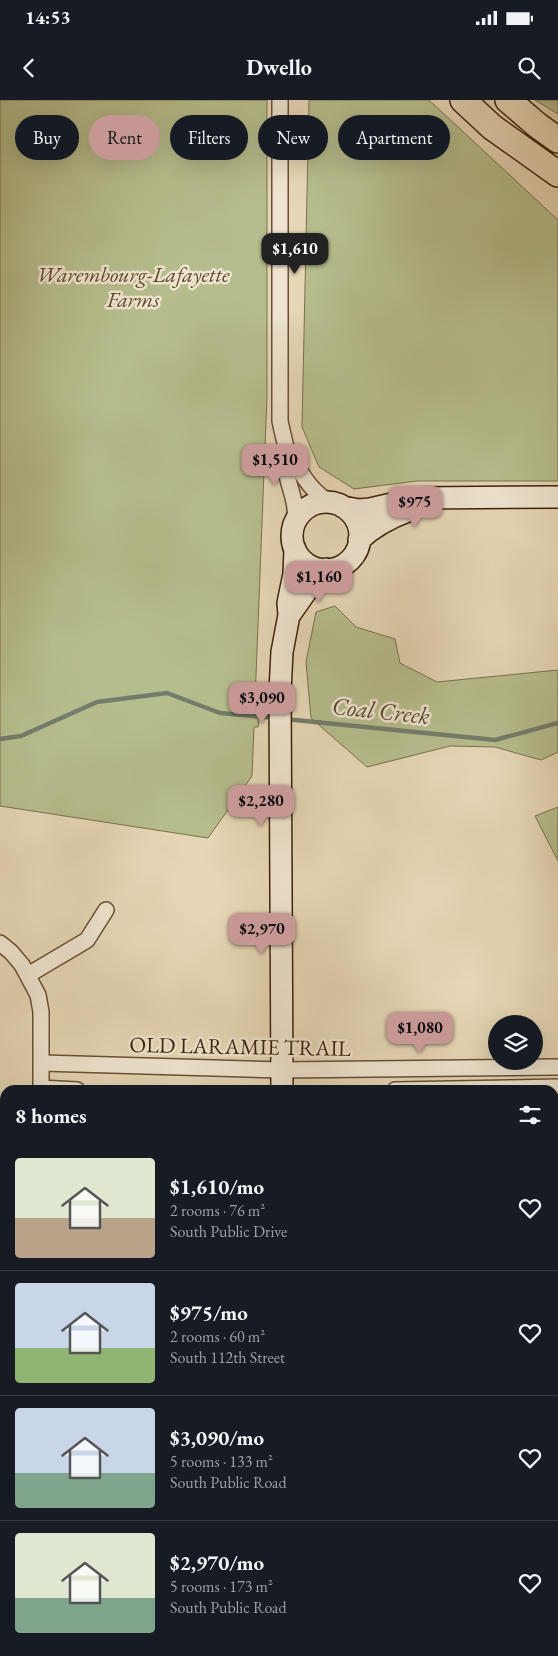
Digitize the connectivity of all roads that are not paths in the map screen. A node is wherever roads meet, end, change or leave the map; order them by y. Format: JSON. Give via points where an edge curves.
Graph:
{"nodes":[{"id":1,"x":280,"y":100,"type":"edge"},
{"id":2,"x":463,"y":100,"type":"edge"},
{"id":3,"x":508,"y":100,"type":"edge"},
{"id":4,"x":558,"y":140,"type":"edge"},
{"id":5,"x":558,"y":174,"type":"edge"},
{"id":6,"x":287,"y":452,"type":"junction"},
{"id":7,"x":558,"y":497,"type":"edge"},
{"id":8,"x":459,"y":498,"type":"junction"},
{"id":9,"x":336,"y":504,"type":"junction"},
{"id":10,"x":295,"y":522,"type":"junction"},
{"id":11,"x":359,"y":540,"type":"junction"},
{"id":12,"x":295,"y":548,"type":"junction"},
{"id":13,"x":326,"y":569,"type":"junction"},
{"id":14,"x":289,"y":615,"type":"junction"},
{"id":15,"x":106,"y":910,"type":"dead end"},
{"id":16,"x":0,"y":943,"type":"edge"},
{"id":17,"x":28,"y":975,"type":"junction"},
{"id":18,"x":42,"y":1063,"type":"junction"},
{"id":19,"x":558,"y":1067,"type":"edge"},
{"id":20,"x":282,"y":1080,"type":"edge"},
{"id":21,"x":41,"y":1085,"type":"edge"}],
"edges":[{"from":1,"to":6,"type":"street","via":[[280,421]]},
{"from":2,"to":5,"type":"main road","via":[[492,127]]},
{"from":3,"to":4,"type":"main road"},
{"from":6,"to":9,"type":"street","via":[[309,486]]},
{"from":6,"to":10,"type":"street"},
{"from":7,"to":8,"type":"street"},
{"from":8,"to":9,"type":"street","via":[[418,498],[359,510]]},
{"from":8,"to":11,"type":"street","via":[[386,520]]},
{"from":9,"to":10,"type":"street","via":[[308,507]]},
{"from":9,"to":11,"type":"street","via":[[349,511],[357,524]]},
{"from":10,"to":12,"type":"street","via":[[292,536]]},
{"from":11,"to":13,"type":"street","via":[[346,563]]},
{"from":12,"to":13,"type":"street","via":[[307,564]]},
{"from":12,"to":14,"type":"street"},
{"from":13,"to":14,"type":"street"},
{"from":14,"to":20,"type":"street","via":[[282,652],[280,691]]},
{"from":15,"to":17,"type":"street","via":[[87,940]]},
{"from":16,"to":17,"type":"street"},
{"from":17,"to":18,"type":"street","via":[[38,995],[41,1012]]},
{"from":18,"to":20,"type":"street","name":"OLD LARAMIE TRAIL"},
{"from":18,"to":21,"type":"street"},
{"from":19,"to":20,"type":"street","name":"OLD LARAMIE TRAIL"}]}
